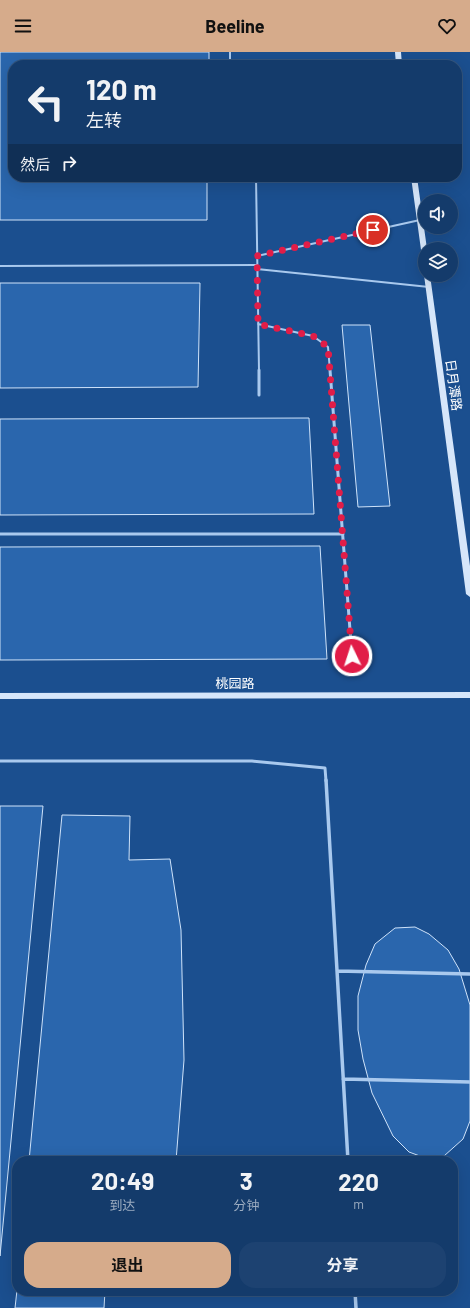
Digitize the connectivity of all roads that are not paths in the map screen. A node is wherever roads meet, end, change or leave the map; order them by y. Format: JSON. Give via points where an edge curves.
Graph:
{"nodes":[{"id":1,"x":256,"y":182,"type":"edge"},
{"id":2,"x":415,"y":182,"type":"edge"},
{"id":3,"x":418,"y":206,"type":"edge"},
{"id":4,"x":418,"y":220,"type":"edge"},
{"id":5,"x":257,"y":256,"type":"junction"},
{"id":6,"x":257,"y":264,"type":"junction"},
{"id":7,"x":0,"y":266,"type":"edge"},
{"id":8,"x":257,"y":269,"type":"junction"},
{"id":9,"x":428,"y":282,"type":"edge"},
{"id":10,"x":429,"y":287,"type":"junction"},
{"id":11,"x":258,"y":324,"type":"junction"},
{"id":12,"x":259,"y":395,"type":"dead end"},
{"id":13,"x":0,"y":534,"type":"edge"},
{"id":14,"x":343,"y":534,"type":"junction"},
{"id":15,"x":470,"y":594,"type":"edge"},
{"id":16,"x":352,"y":656,"type":"dead end"},
{"id":17,"x":470,"y":695,"type":"edge"},
{"id":18,"x":0,"y":696,"type":"edge"},
{"id":19,"x":0,"y":761,"type":"edge"},
{"id":20,"x":337,"y":971,"type":"junction"},
{"id":21,"x":470,"y":974,"type":"edge"},
{"id":22,"x":343,"y":1079,"type":"junction"},
{"id":23,"x":470,"y":1082,"type":"edge"},
{"id":24,"x":348,"y":1156,"type":"edge"},
{"id":25,"x":355,"y":1296,"type":"edge"},
{"id":26,"x":356,"y":1308,"type":"edge"}],
"edges":[{"from":1,"to":5,"type":"lane"},
{"from":2,"to":3,"type":"street"},
{"from":4,"to":5,"type":"lane"},
{"from":5,"to":6,"type":"lane"},
{"from":6,"to":7,"type":"lane"},
{"from":6,"to":8,"type":"lane"},
{"from":8,"to":10,"type":"lane"},
{"from":8,"to":11,"type":"lane"},
{"from":9,"to":10,"type":"street","name":"日月潭路"},
{"from":10,"to":15,"type":"street","name":"日月潭路"},
{"from":11,"to":12,"type":"lane"},
{"from":11,"to":14,"type":"lane","via":[[313,336],[328,347]]},
{"from":13,"to":14,"type":"lane"},
{"from":14,"to":16,"type":"lane"},
{"from":17,"to":18,"type":"street","name":"桃园路"},
{"from":19,"to":20,"type":"lane","via":[[252,761],[325,768]]},
{"from":20,"to":21,"type":"lane"},
{"from":20,"to":22,"type":"lane"},
{"from":22,"to":23,"type":"lane"},
{"from":22,"to":24,"type":"lane"},
{"from":25,"to":26,"type":"lane"}]}
